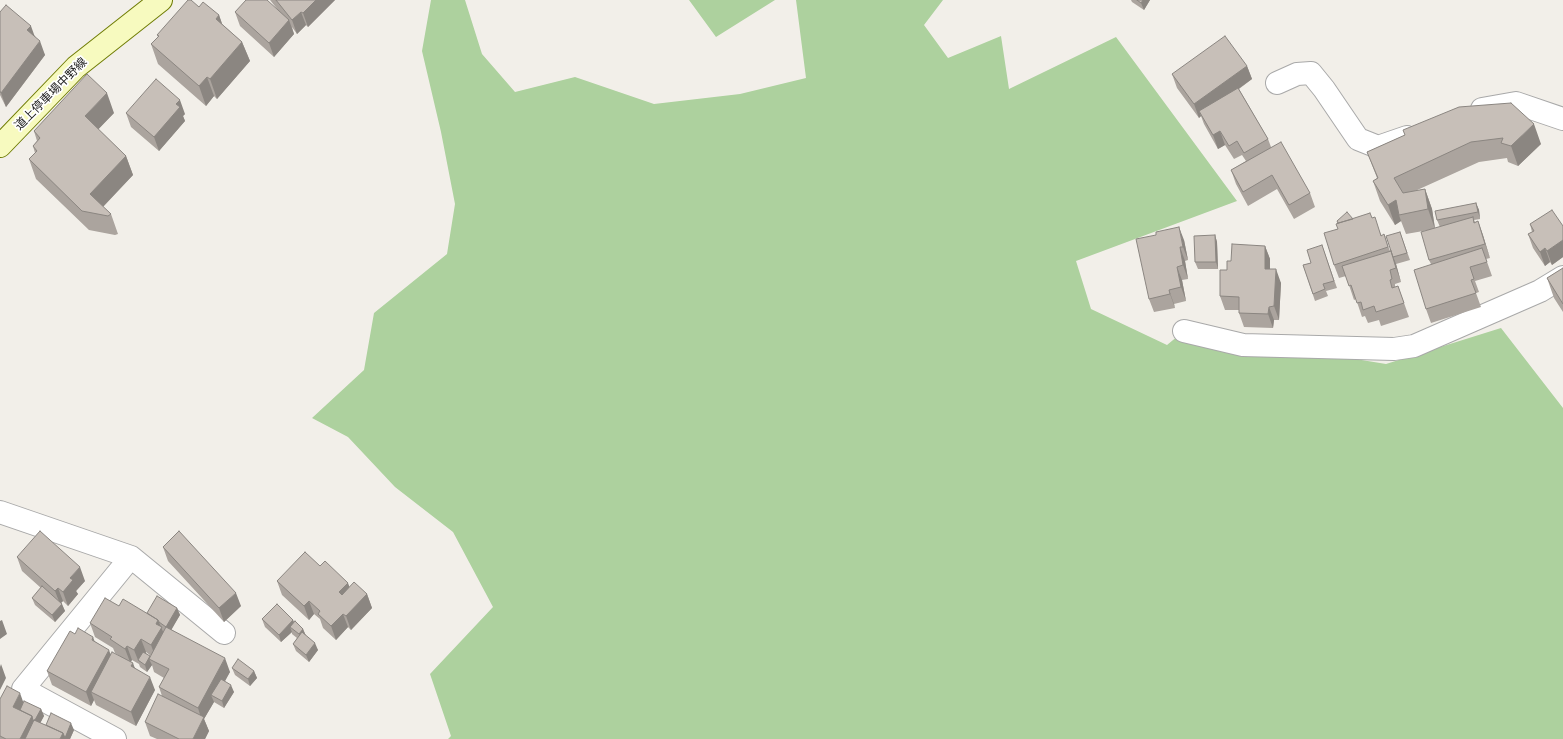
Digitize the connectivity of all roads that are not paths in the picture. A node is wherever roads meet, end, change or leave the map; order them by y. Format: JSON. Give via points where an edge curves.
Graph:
{"nodes":[{"id":1,"x":161,"y":0,"type":"edge"},
{"id":2,"x":1277,"y":83,"type":"dead end"},
{"id":3,"x":1463,"y":112,"type":"edge"},
{"id":4,"x":1563,"y":119,"type":"edge"},
{"id":5,"x":1427,"y":128,"type":"edge"},
{"id":6,"x":0,"y":146,"type":"edge"},
{"id":7,"x":1563,"y":276,"type":"edge"},
{"id":8,"x":1184,"y":330,"type":"dead end"},
{"id":9,"x":0,"y":512,"type":"edge"},
{"id":10,"x":132,"y":557,"type":"junction"},
{"id":11,"x":224,"y":633,"type":"dead end"},
{"id":12,"x":114,"y":739,"type":"edge"}],
"edges":[{"from":1,"to":6,"type":"main road","name":"道上停車場中野線","via":[[76,67]]},
{"from":2,"to":5,"type":"street","via":[[1297,74],[1311,73],[1358,139],[1378,147]]},
{"from":3,"to":4,"type":"street","via":[[1516,103]]},
{"from":7,"to":8,"type":"street","via":[[1540,292],[1414,346],[1394,349],[1243,345]]},
{"from":9,"to":10,"type":"street"},
{"from":10,"to":11,"type":"street"},
{"from":10,"to":12,"type":"street","via":[[23,689]]}]}
